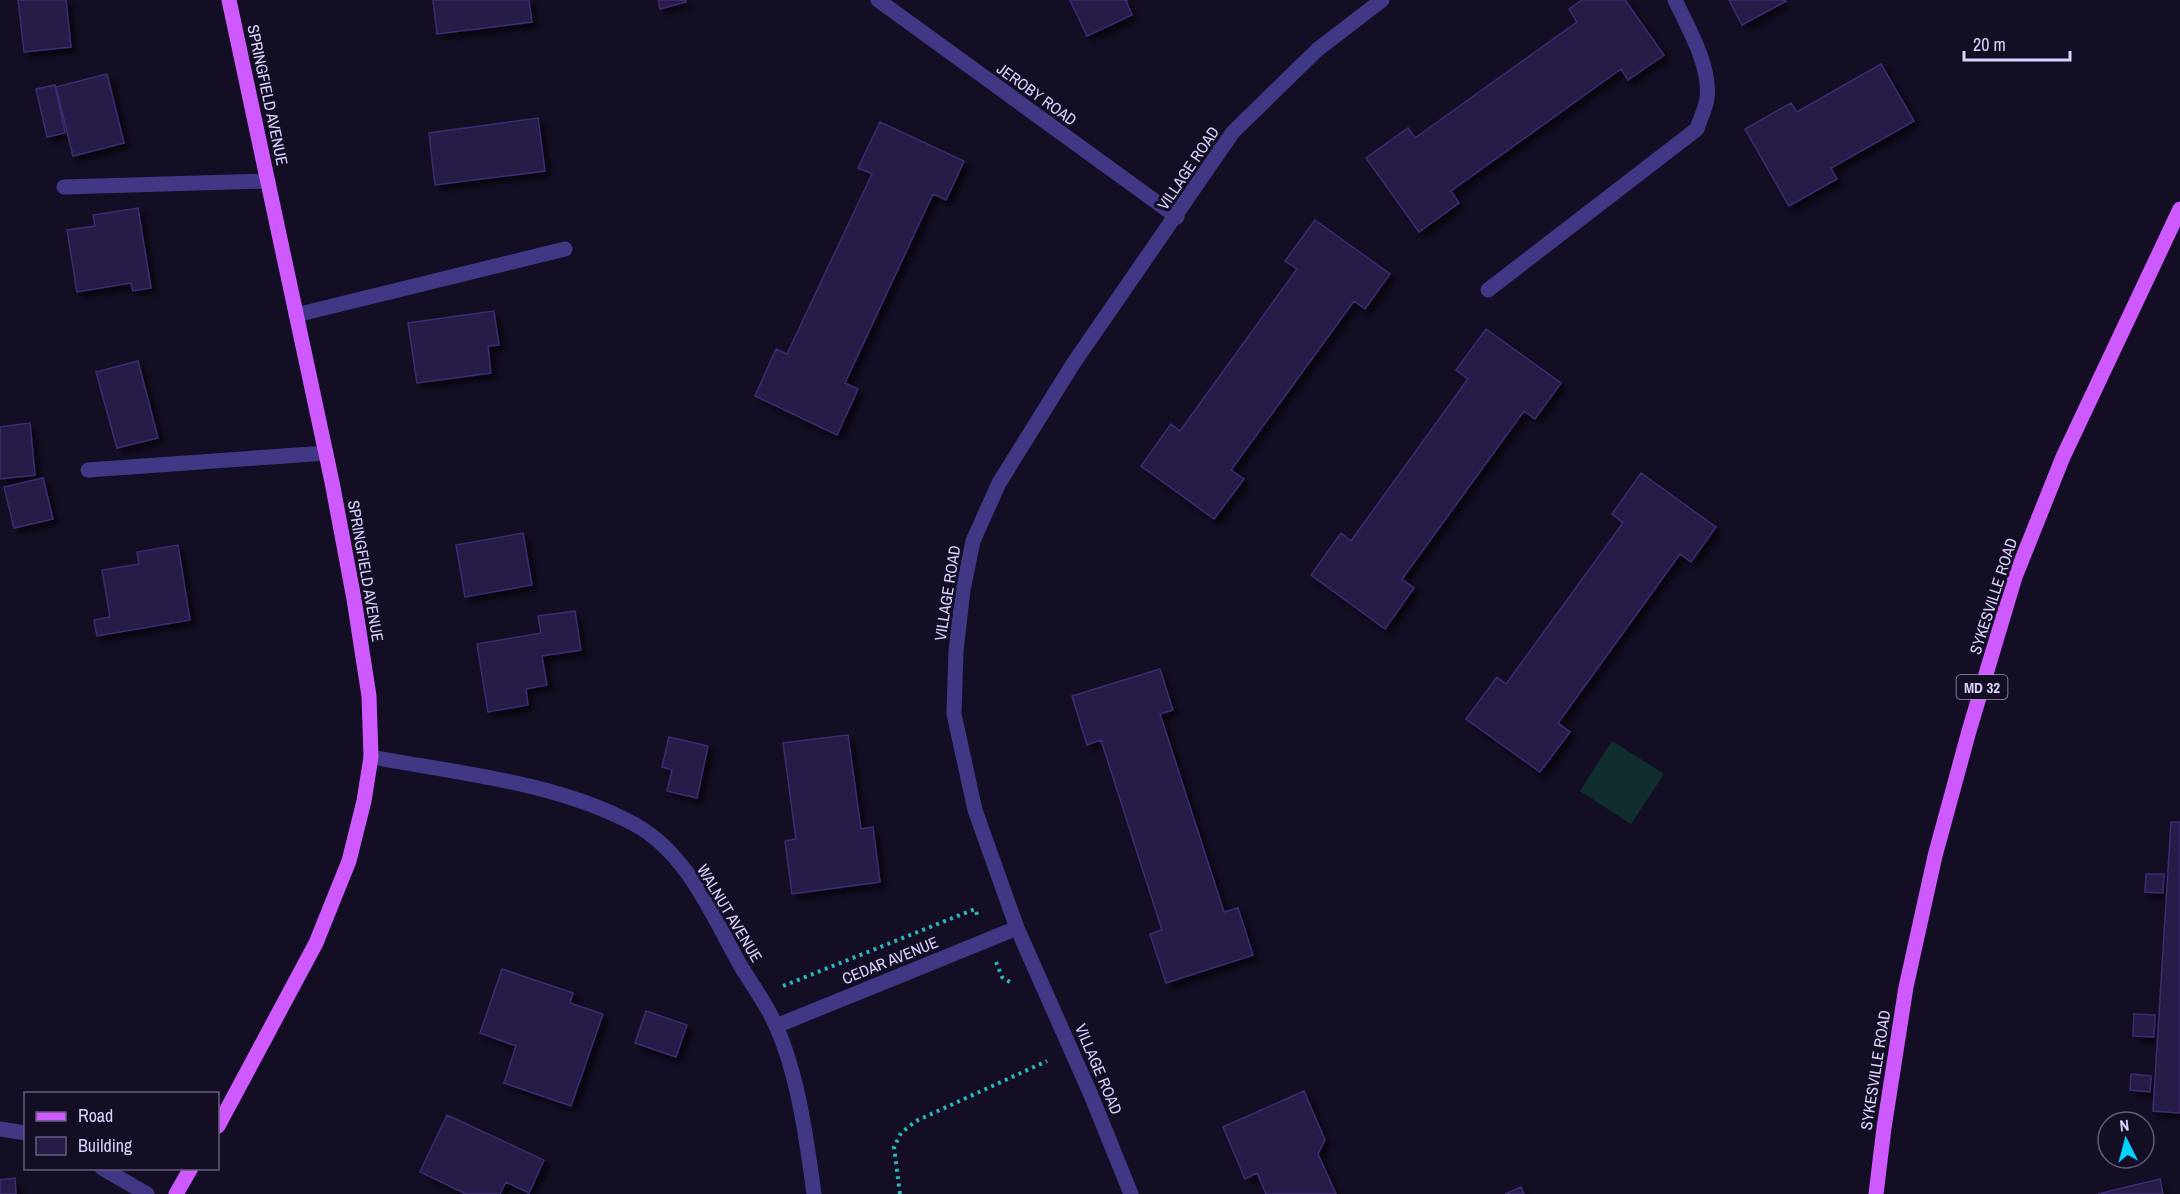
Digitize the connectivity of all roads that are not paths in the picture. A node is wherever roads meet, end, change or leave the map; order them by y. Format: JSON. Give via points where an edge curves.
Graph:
{"nodes":[{"id":1,"x":229,"y":0,"type":"edge"},
{"id":2,"x":878,"y":0,"type":"edge"},
{"id":3,"x":1382,"y":0,"type":"edge"},
{"id":4,"x":1675,"y":0,"type":"edge"},
{"id":5,"x":268,"y":181,"type":"junction"},
{"id":6,"x":64,"y":187,"type":"dead end"},
{"id":7,"x":2180,"y":208,"type":"edge"},
{"id":8,"x":1176,"y":217,"type":"junction"},
{"id":9,"x":566,"y":249,"type":"dead end"},
{"id":10,"x":1488,"y":290,"type":"dead end"},
{"id":11,"x":296,"y":315,"type":"junction"},
{"id":12,"x":326,"y":453,"type":"junction"},
{"id":13,"x":88,"y":470,"type":"dead end"},
{"id":14,"x":371,"y":758,"type":"junction"},
{"id":15,"x":1017,"y":928,"type":"junction"},
{"id":16,"x":776,"y":1026,"type":"junction"},
{"id":17,"x":219,"y":1124,"type":"edge"},
{"id":18,"x":0,"y":1129,"type":"edge"},
{"id":19,"x":24,"y":1133,"type":"edge"},
{"id":20,"x":105,"y":1170,"type":"edge"},
{"id":21,"x":191,"y":1170,"type":"edge"},
{"id":22,"x":147,"y":1194,"type":"edge"},
{"id":23,"x":176,"y":1194,"type":"edge"},
{"id":24,"x":814,"y":1194,"type":"edge"},
{"id":25,"x":1131,"y":1194,"type":"edge"},
{"id":26,"x":1876,"y":1194,"type":"edge"}],
"edges":[{"from":1,"to":5,"type":"main road","name":"SPRINGFIELD AVENUE"},
{"from":2,"to":8,"type":"street","name":"JEROBY ROAD"},
{"from":3,"to":8,"type":"street","name":"VILLAGE ROAD","via":[[1317,50],[1233,132]]},
{"from":4,"to":10,"type":"street","via":[[1706,76],[1707,99],[1696,129]]},
{"from":5,"to":6,"type":"street"},
{"from":5,"to":11,"type":"main road","name":"SPRINGFIELD AVENUE"},
{"from":7,"to":26,"type":"main road","name":"SYKESVILLE ROAD","number":"MD 32","via":[[2064,457],[2015,577],[1947,811],[1909,976]]},
{"from":8,"to":15,"type":"street","name":"VILLAGE ROAD","via":[[1067,374],[999,483],[973,541],[956,651],[954,714],[975,810]]},
{"from":9,"to":11,"type":"street"},
{"from":11,"to":12,"type":"main road","name":"SPRINGFIELD AVENUE"},
{"from":12,"to":13,"type":"street"},
{"from":12,"to":14,"type":"main road","name":"SPRINGFIELD AVENUE","via":[[366,674]]},
{"from":14,"to":16,"type":"street","name":"WALNUT AVENUE","via":[[560,794],[635,825],[660,843],[700,891]]},
{"from":14,"to":17,"type":"main road","name":"SPRINGFIELD AVENUE","via":[[349,861],[316,943]]},
{"from":15,"to":16,"type":"street","name":"CEDAR AVENUE"},
{"from":15,"to":25,"type":"street","name":"VILLAGE ROAD"},
{"from":16,"to":24,"type":"street","name":"WALNUT AVENUE","via":[[790,1065]]},
{"from":18,"to":19,"type":"street"},
{"from":20,"to":22,"type":"street"},
{"from":21,"to":23,"type":"main road"}]}
